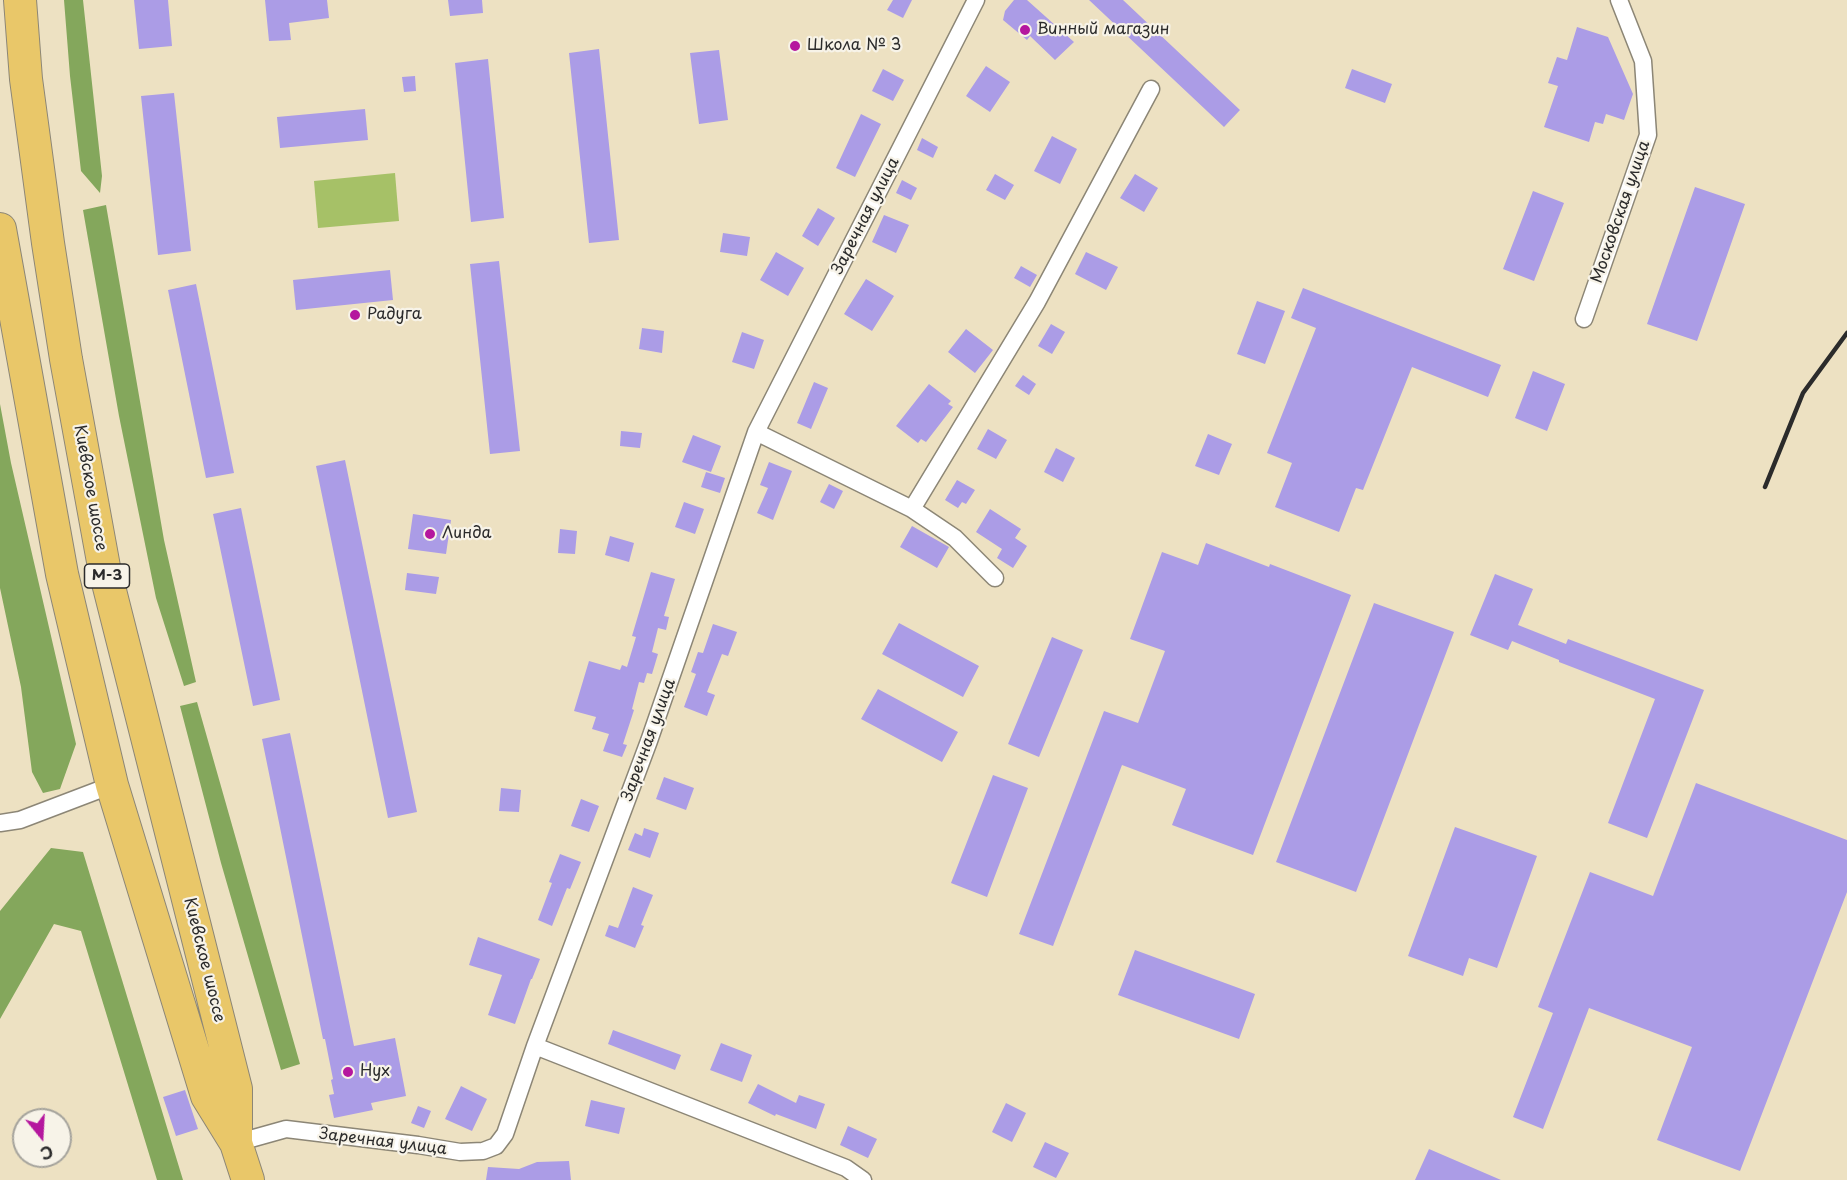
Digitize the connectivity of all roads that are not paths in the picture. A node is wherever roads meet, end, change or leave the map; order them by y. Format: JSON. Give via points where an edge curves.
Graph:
{"nodes":[{"id":1,"x":20,"y":0,"type":"edge"},
{"id":2,"x":976,"y":0,"type":"edge"},
{"id":3,"x":1619,"y":0,"type":"edge"},
{"id":4,"x":1151,"y":89,"type":"dead end"},
{"id":5,"x":42,"y":204,"type":"junction"},
{"id":6,"x":0,"y":217,"type":"edge"},
{"id":7,"x":0,"y":229,"type":"edge"},
{"id":8,"x":1584,"y":319,"type":"dead end"},
{"id":9,"x":756,"y":432,"type":"junction"},
{"id":10,"x":912,"y":509,"type":"junction"},
{"id":11,"x":995,"y":578,"type":"dead end"},
{"id":12,"x":112,"y":785,"type":"junction"},
{"id":13,"x":0,"y":824,"type":"edge"},
{"id":14,"x":535,"y":1046,"type":"junction"},
{"id":15,"x":236,"y":1143,"type":"junction"},
{"id":16,"x":248,"y":1180,"type":"edge"},
{"id":17,"x":863,"y":1180,"type":"edge"}],
"edges":[{"from":1,"to":5,"type":"highway","name":"Киевское шоссе","number":"М-3"},
{"from":2,"to":9,"type":"street","name":"Заречная улица"},
{"from":3,"to":8,"type":"street","name":"Московская улица","via":[[1643,61],[1648,135]]},
{"from":4,"to":10,"type":"street","via":[[1037,302]]},
{"from":5,"to":6,"type":"highway","via":[[36,224],[29,231],[15,233]]},
{"from":5,"to":15,"type":"highway","name":"Киевское шоссе","number":"М-3","via":[[105,567],[236,1089]]},
{"from":7,"to":12,"type":"highway","name":"Киевское шоссе","number":"М-3","via":[[62,574]]},
{"from":9,"to":10,"type":"street"},
{"from":9,"to":14,"type":"street","name":"Заречная улица","via":[[649,741]]},
{"from":10,"to":11,"type":"street","via":[[955,538]]},
{"from":12,"to":13,"type":"street"},
{"from":12,"to":15,"type":"highway","name":"Киевское шоссе","number":"М-3","via":[[207,1096]]},
{"from":14,"to":15,"type":"street","name":"Заречная улица","via":[[505,1134],[496,1146],[483,1151],[460,1152],[286,1129]]},
{"from":14,"to":17,"type":"street","via":[[846,1168]]},
{"from":15,"to":16,"type":"highway","name":"Киевское шоссе","number":"М-3"}]}
